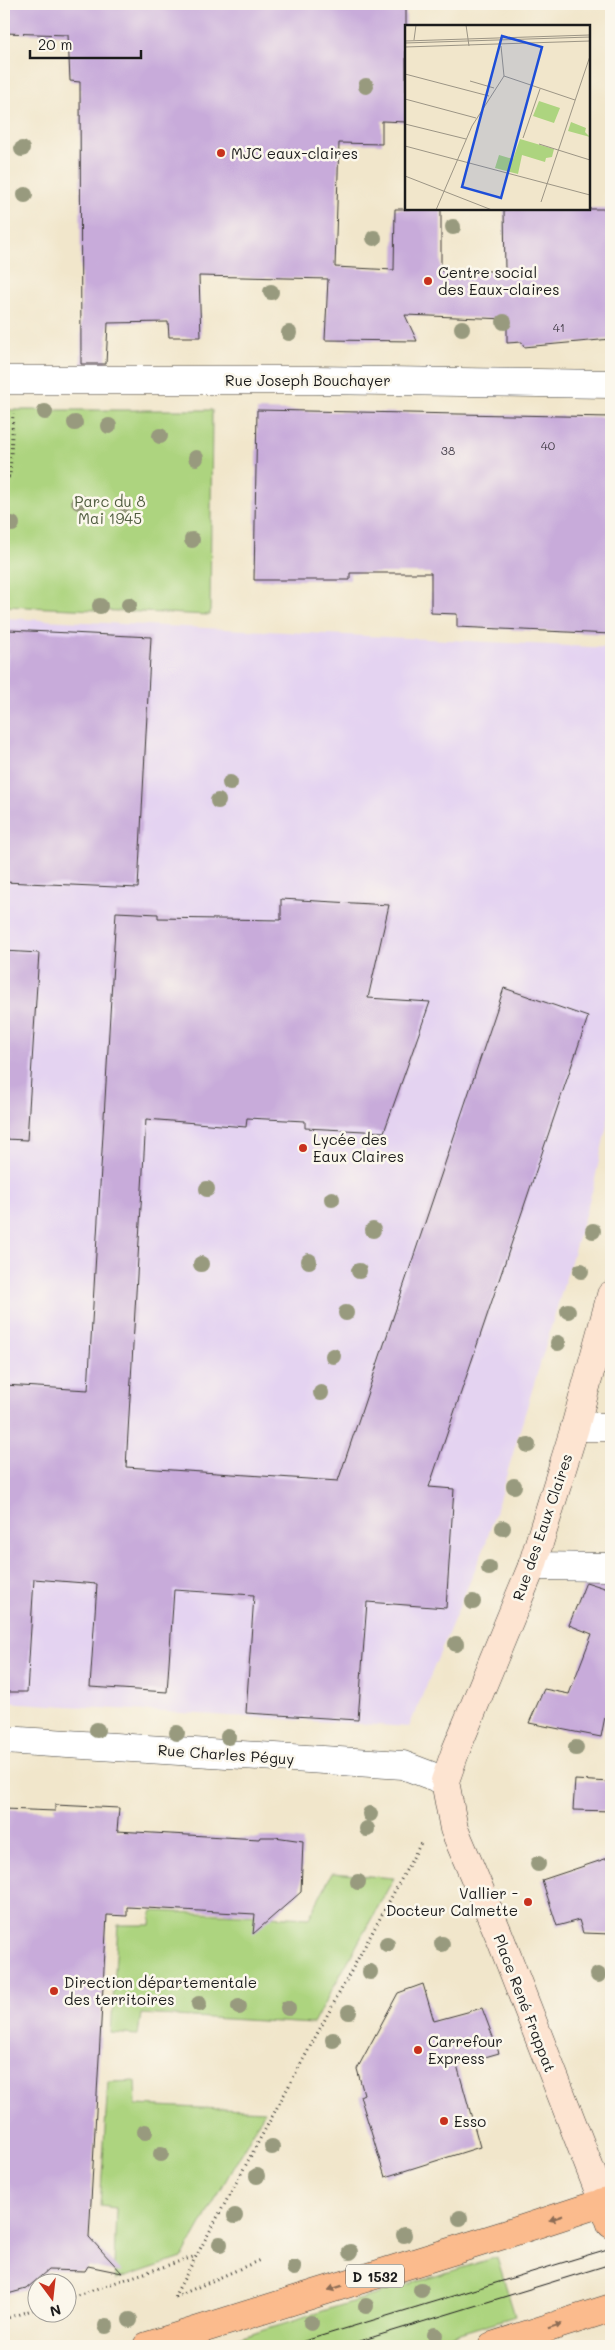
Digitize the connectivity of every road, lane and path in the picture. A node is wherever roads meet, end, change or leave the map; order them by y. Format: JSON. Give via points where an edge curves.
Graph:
{"nodes":[{"id":1,"x":9,"y":380,"type":"edge"},
{"id":2,"x":611,"y":384,"type":"edge"},
{"id":3,"x":4,"y":476,"type":"edge"},
{"id":4,"x":611,"y":1295,"type":"edge"},
{"id":5,"x":611,"y":1426,"type":"edge"},
{"id":6,"x":575,"y":1427,"type":"junction"},
{"id":7,"x":532,"y":1566,"type":"junction"},
{"id":8,"x":611,"y":1567,"type":"edge"},
{"id":9,"x":4,"y":1740,"type":"edge"},
{"id":10,"x":445,"y":1781,"type":"junction"},
{"id":11,"x":424,"y":1838,"type":"dead end"},
{"id":12,"x":608,"y":2209,"type":"edge"},
{"id":13,"x":194,"y":2257,"type":"junction"},
{"id":14,"x":260,"y":2260,"type":"dead end"},
{"id":15,"x":78,"y":2295,"type":"edge"},
{"id":16,"x":611,"y":2308,"type":"edge"},
{"id":17,"x":28,"y":2311,"type":"edge"},
{"id":18,"x":4,"y":2319,"type":"edge"},
{"id":19,"x":147,"y":2346,"type":"edge"},
{"id":20,"x":492,"y":2346,"type":"edge"}],
"edges":[{"from":1,"to":2,"type":"street","name":"Rue Joseph Bouchayer"},
{"from":1,"to":3,"type":"path","via":[[10,476]]},
{"from":4,"to":6,"type":"street","name":"Rue des Eaux Claires"},
{"from":5,"to":6,"type":"street"},
{"from":6,"to":7,"type":"street","name":"Rue des Eaux Claires"},
{"from":7,"to":8,"type":"street"},
{"from":7,"to":10,"type":"street","name":"Rue des Eaux Claires"},
{"from":9,"to":10,"type":"street","name":"Rue Charles Péguy","via":[[403,1765]]},
{"from":10,"to":12,"type":"street","name":"Place René Frappat","via":[[454,1829]]},
{"from":11,"to":13,"type":"path"},
{"from":12,"to":19,"type":"main road","number":"D 1532","one_way":true,"via":[[507,2234]]},
{"from":13,"to":14,"type":"path","via":[[174,2297]]},
{"from":13,"to":15,"type":"path"},
{"from":20,"to":16,"type":"main road","one_way":true},
{"from":17,"to":18,"type":"path"}]}
